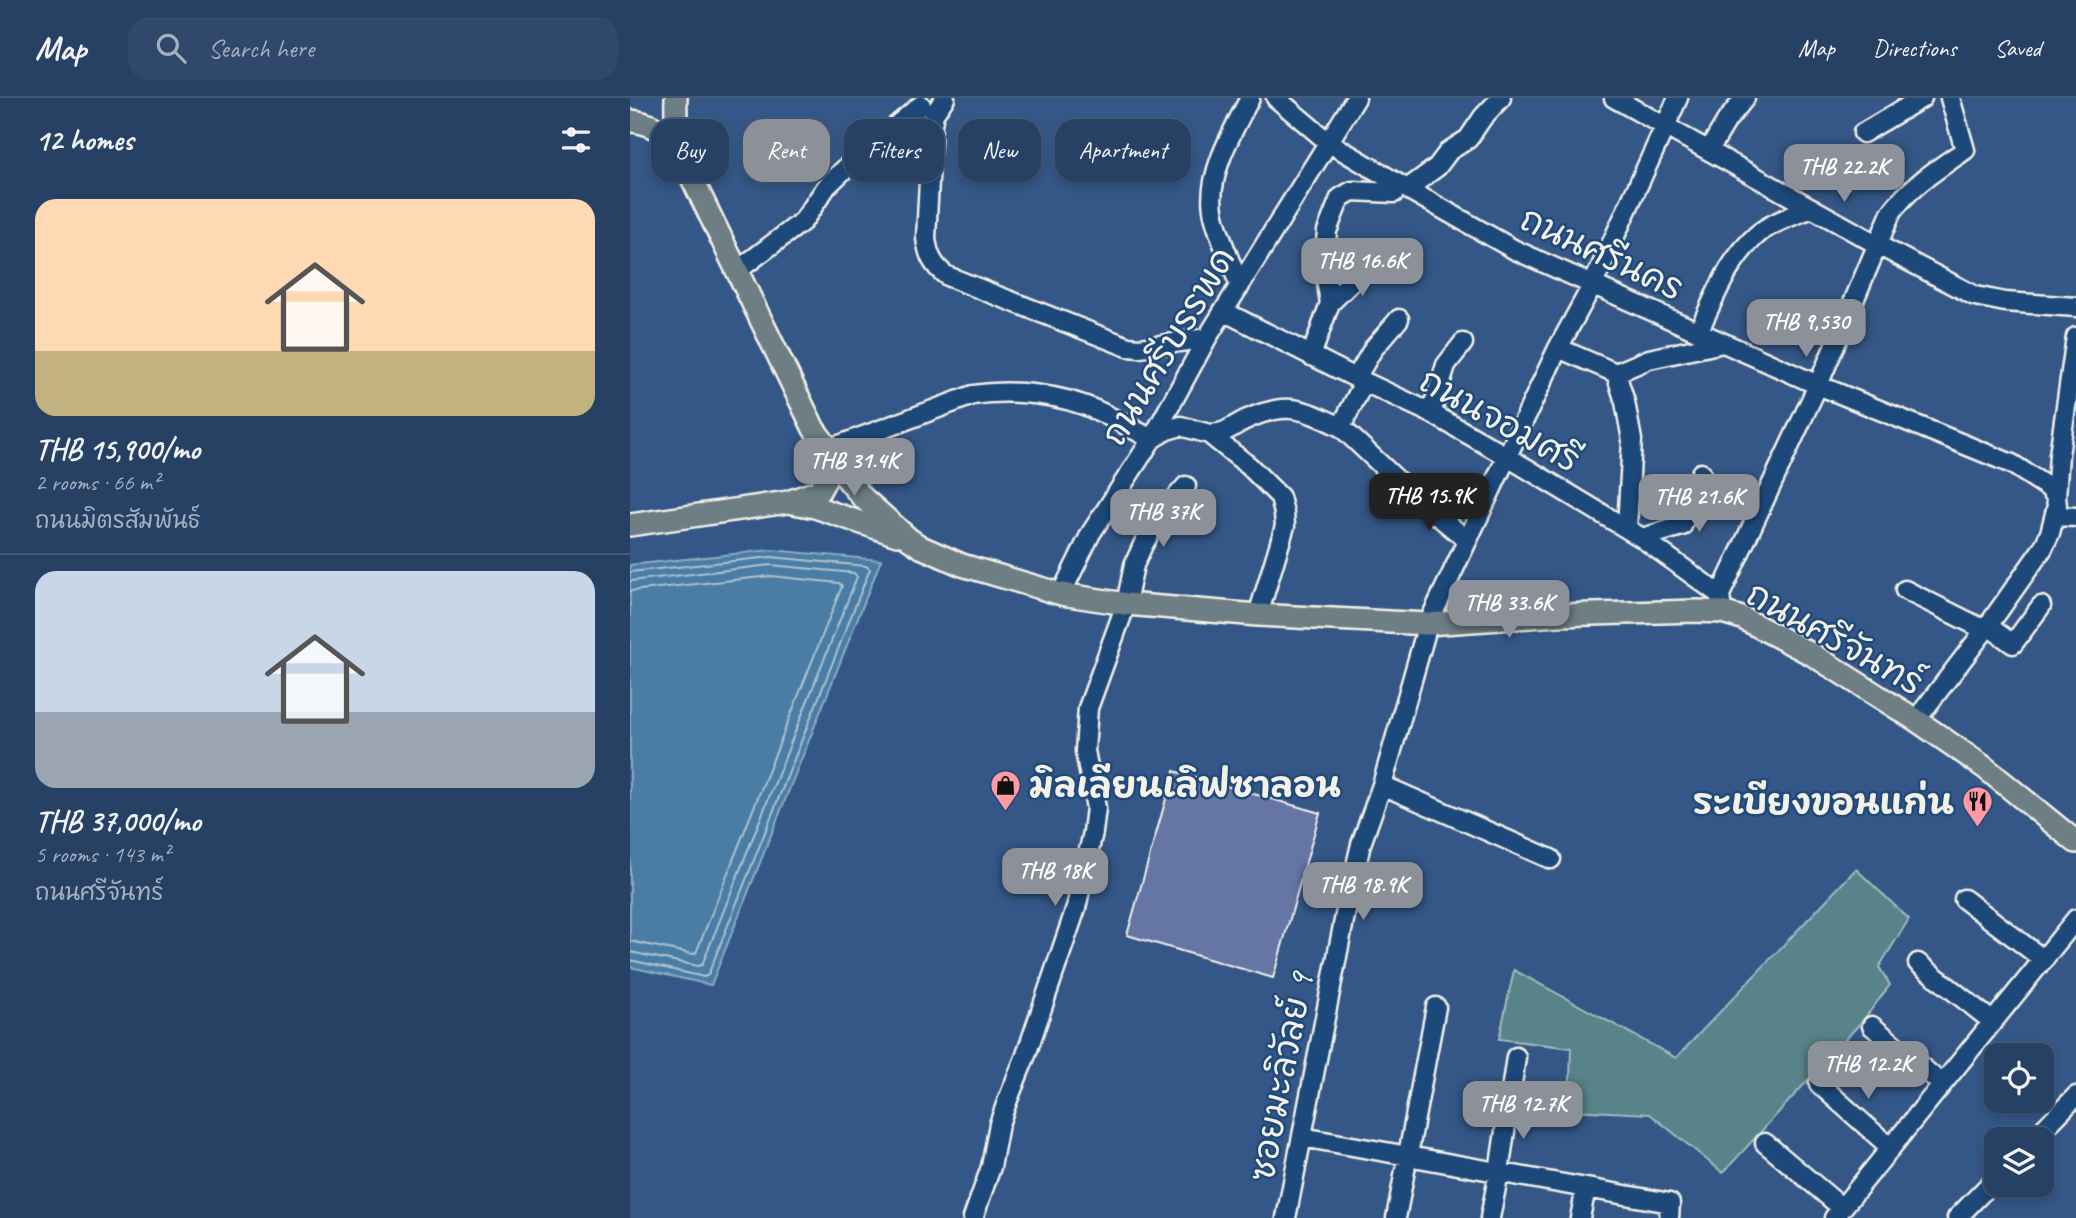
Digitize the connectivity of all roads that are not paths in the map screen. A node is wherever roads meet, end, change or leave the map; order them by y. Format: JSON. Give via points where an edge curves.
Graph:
{"nodes":[{"id":1,"x":676,"y":98,"type":"edge"},
{"id":2,"x":945,"y":98,"type":"edge"},
{"id":3,"x":1250,"y":98,"type":"edge"},
{"id":4,"x":1276,"y":98,"type":"edge"},
{"id":5,"x":1356,"y":98,"type":"edge"},
{"id":6,"x":1501,"y":98,"type":"edge"},
{"id":7,"x":1614,"y":98,"type":"edge"},
{"id":8,"x":1678,"y":98,"type":"edge"},
{"id":9,"x":1745,"y":98,"type":"edge"},
{"id":10,"x":1922,"y":98,"type":"edge"},
{"id":11,"x":1950,"y":98,"type":"edge"},
{"id":12,"x":922,"y":106,"type":"edge"},
{"id":13,"x":675,"y":119,"type":"edge"},
{"id":14,"x":630,"y":121,"type":"edge"},
{"id":15,"x":1665,"y":125,"type":"junction"},
{"id":16,"x":651,"y":126,"type":"edge"},
{"id":17,"x":1863,"y":133,"type":"dead end"},
{"id":18,"x":1328,"y":142,"type":"junction"},
{"id":19,"x":1709,"y":150,"type":"junction"},
{"id":20,"x":694,"y":182,"type":"edge"},
{"id":21,"x":1403,"y":186,"type":"junction"},
{"id":22,"x":1812,"y":208,"type":"junction"},
{"id":23,"x":1878,"y":245,"type":"junction"},
{"id":24,"x":1368,"y":266,"type":"dead end"},
{"id":25,"x":737,"y":271,"type":"junction"},
{"id":26,"x":1592,"y":284,"type":"junction"},
{"id":27,"x":1240,"y":286,"type":"junction"},
{"id":28,"x":1330,"y":303,"type":"junction"},
{"id":29,"x":2076,"y":307,"type":"edge"},
{"id":30,"x":1223,"y":311,"type":"junction"},
{"id":31,"x":1399,"y":319,"type":"dead end"},
{"id":32,"x":1698,"y":332,"type":"junction"},
{"id":33,"x":2076,"y":337,"type":"edge"},
{"id":34,"x":1207,"y":338,"type":"junction"},
{"id":35,"x":1463,"y":343,"type":"dead end"},
{"id":36,"x":1723,"y":343,"type":"junction"},
{"id":37,"x":1558,"y":348,"type":"junction"},
{"id":38,"x":1311,"y":356,"type":"junction"},
{"id":39,"x":1616,"y":373,"type":"junction"},
{"id":40,"x":1360,"y":380,"type":"junction"},
{"id":41,"x":1818,"y":385,"type":"junction"},
{"id":42,"x":1431,"y":413,"type":"junction"},
{"id":43,"x":1341,"y":427,"type":"junction"},
{"id":44,"x":814,"y":429,"type":"junction"},
{"id":45,"x":1209,"y":433,"type":"junction"},
{"id":46,"x":1152,"y":439,"type":"junction"},
{"id":47,"x":829,"y":449,"type":"junction"},
{"id":48,"x":1506,"y":456,"type":"junction"},
{"id":49,"x":1701,"y":473,"type":"dead end"},
{"id":50,"x":1186,"y":486,"type":"dead end"},
{"id":51,"x":2056,"y":497,"type":"junction"},
{"id":52,"x":788,"y":502,"type":"junction"},
{"id":53,"x":2055,"y":516,"type":"junction"},
{"id":54,"x":2076,"y":517,"type":"edge"},
{"id":55,"x":630,"y":525,"type":"edge"},
{"id":56,"x":1634,"y":533,"type":"junction"},
{"id":57,"x":909,"y":540,"type":"junction"},
{"id":58,"x":1467,"y":540,"type":"junction"},
{"id":59,"x":1905,"y":590,"type":"dead end"},
{"id":60,"x":1061,"y":594,"type":"junction"},
{"id":61,"x":1126,"y":604,"type":"junction"},
{"id":62,"x":1721,"y":604,"type":"junction"},
{"id":63,"x":2041,"y":606,"type":"dead end"},
{"id":64,"x":1258,"y":615,"type":"junction"},
{"id":65,"x":1428,"y":624,"type":"junction"},
{"id":66,"x":1986,"y":628,"type":"junction"},
{"id":67,"x":1916,"y":720,"type":"junction"},
{"id":68,"x":1382,"y":785,"type":"junction"},
{"id":69,"x":2076,"y":842,"type":"edge"},
{"id":70,"x":1551,"y":859,"type":"dead end"},
{"id":71,"x":1964,"y":899,"type":"dead end"},
{"id":72,"x":2076,"y":919,"type":"edge"},
{"id":73,"x":2044,"y":960,"type":"junction"},
{"id":74,"x":1918,"y":963,"type":"dead end"},
{"id":75,"x":1436,"y":1007,"type":"dead end"},
{"id":76,"x":1993,"y":1022,"type":"junction"},
{"id":77,"x":1872,"y":1026,"type":"dead end"},
{"id":78,"x":1516,"y":1057,"type":"dead end"},
{"id":79,"x":1819,"y":1084,"type":"dead end"},
{"id":80,"x":1942,"y":1084,"type":"junction"},
{"id":81,"x":2076,"y":1096,"type":"edge"},
{"id":82,"x":2046,"y":1127,"type":"edge"},
{"id":83,"x":1302,"y":1137,"type":"junction"},
{"id":84,"x":1765,"y":1143,"type":"dead end"},
{"id":85,"x":1891,"y":1147,"type":"junction"},
{"id":86,"x":1408,"y":1156,"type":"junction"},
{"id":87,"x":1499,"y":1172,"type":"junction"},
{"id":88,"x":1586,"y":1188,"type":"junction"},
{"id":89,"x":1984,"y":1190,"type":"edge"},
{"id":90,"x":1838,"y":1213,"type":"edge"},
{"id":91,"x":973,"y":1218,"type":"edge"},
{"id":92,"x":1286,"y":1218,"type":"edge"},
{"id":93,"x":1396,"y":1218,"type":"edge"},
{"id":94,"x":1490,"y":1218,"type":"edge"},
{"id":95,"x":1580,"y":1218,"type":"edge"},
{"id":96,"x":1669,"y":1218,"type":"edge"},
{"id":97,"x":1957,"y":1218,"type":"edge"}],
"edges":[{"from":1,"to":13,"type":"main road","name":"ถนนศรีจันทร์"},
{"from":2,"to":12,"type":"street"},
{"from":3,"to":27,"type":"street","via":[[1227,143],[1211,195],[1213,213]]},
{"from":4,"to":18,"type":"street","name":"ถนนศรีนคร"},
{"from":5,"to":18,"type":"street","name":"ถนนศรีบรรพด"},
{"from":6,"to":21,"type":"street","via":[[1468,139],[1449,151],[1437,167]]},
{"from":7,"to":15,"type":"street"},
{"from":8,"to":15,"type":"street","name":"ซอยมะลิวัลย์ 9"},
{"from":9,"to":19,"type":"street"},
{"from":10,"to":17,"type":"street"},
{"from":11,"to":23,"type":"street","via":[[1965,150],[1900,200]]},
{"from":12,"to":25,"type":"street","via":[[827,186],[803,221]]},
{"from":12,"to":34,"type":"street","via":[[932,124],[926,238],[938,270],[1128,347]]},
{"from":14,"to":16,"type":"main road"},
{"from":15,"to":19,"type":"street"},
{"from":15,"to":26,"type":"street","name":"ซอยมะลิวัลย์ 9"},
{"from":18,"to":21,"type":"street","name":"ถนนศรีนคร"},
{"from":18,"to":27,"type":"street","name":"ถนนศรีบรรพด"},
{"from":19,"to":22,"type":"street"},
{"from":20,"to":25,"type":"main road","name":"ถนนศรีจันทร์"},
{"from":21,"to":26,"type":"street","name":"ถนนศรีนคร","via":[[1515,250]]},
{"from":21,"to":28,"type":"street","via":[[1394,193],[1352,191],[1340,198],[1327,231],[1324,266]]},
{"from":22,"to":23,"type":"street"},
{"from":22,"to":32,"type":"street","via":[[1759,233],[1738,255]]},
{"from":23,"to":29,"type":"street","via":[[1975,296]]},
{"from":23,"to":41,"type":"street"},
{"from":24,"to":28,"type":"street"},
{"from":25,"to":44,"type":"main road","name":"ถนนศรีจันทร์"},
{"from":26,"to":32,"type":"street","name":"ถนนศรีนคร"},
{"from":26,"to":37,"type":"street","name":"ซอยมะลิวัลย์ 9"},
{"from":27,"to":30,"type":"street","name":"ถนนศรีบรรพด"},
{"from":28,"to":38,"type":"street"},
{"from":30,"to":34,"type":"street","name":"ถนนศรีบรรพด"},
{"from":30,"to":38,"type":"street","name":"ถนนจอมศรี"},
{"from":31,"to":40,"type":"street","via":[[1373,349]]},
{"from":32,"to":36,"type":"street","name":"ถนนศรีนคร"},
{"from":33,"to":51,"type":"street"},
{"from":34,"to":46,"type":"street","name":"ถนนศรีบรรพด"},
{"from":35,"to":42,"type":"street","via":[[1446,365]]},
{"from":36,"to":39,"type":"street","via":[[1650,359]]},
{"from":36,"to":41,"type":"street","name":"ถนนศรีนคร"},
{"from":37,"to":39,"type":"street"},
{"from":37,"to":48,"type":"street","name":"ซอยมะลิวัลย์ 9"},
{"from":38,"to":40,"type":"street","name":"ถนนจอมศรี"},
{"from":39,"to":56,"type":"street","via":[[1632,440]]},
{"from":40,"to":42,"type":"street","name":"ถนนจอมศรี"},
{"from":40,"to":43,"type":"street"},
{"from":41,"to":51,"type":"street","name":"ถนนศรีนคร","via":[[2012,464]]},
{"from":41,"to":62,"type":"street"},
{"from":42,"to":48,"type":"street","name":"ถนนจอมศรี"},
{"from":43,"to":45,"type":"street","via":[[1287,407],[1253,417],[1224,433]]},
{"from":43,"to":58,"type":"street"},
{"from":44,"to":47,"type":"main road","name":"ถนนศรีจันทร์"},
{"from":44,"to":52,"type":"main road","via":[[825,480],[819,491]]},
{"from":45,"to":46,"type":"street","via":[[1181,426]]},
{"from":45,"to":64,"type":"street","via":[[1249,466],[1283,505],[1285,526]]},
{"from":46,"to":47,"type":"street","via":[[1096,410],[1063,400],[988,393]]},
{"from":46,"to":60,"type":"street","name":"ถนนศรีบรรพด","via":[[1091,533]]},
{"from":47,"to":57,"type":"main road","name":"ถนนศรีจันทร์","via":[[863,498]]},
{"from":48,"to":56,"type":"street","name":"ถนนจอมศรี"},
{"from":48,"to":58,"type":"street","name":"ซอยมะลิวัลย์ 9"},
{"from":49,"to":56,"type":"street","via":[[1682,526]]},
{"from":50,"to":61,"type":"street","via":[[1159,517],[1143,545]]},
{"from":51,"to":53,"type":"street"},
{"from":52,"to":55,"type":"main road"},
{"from":52,"to":57,"type":"main road"},
{"from":53,"to":54,"type":"street"},
{"from":53,"to":66,"type":"street","via":[[2043,548]]},
{"from":56,"to":62,"type":"street","name":"ถนนจอมศรี"},
{"from":57,"to":60,"type":"main road","name":"ถนนศรีจันทร์","via":[[962,565]]},
{"from":58,"to":65,"type":"street","name":"ซอยมะลิวัลย์ 9"},
{"from":59,"to":66,"type":"street"},
{"from":60,"to":61,"type":"main road","name":"ถนนศรีจันทร์"},
{"from":61,"to":64,"type":"main road","name":"ถนนศรีจันทร์"},
{"from":61,"to":91,"type":"street","via":[[1088,708],[1084,751],[1096,807],[1076,908],[999,1124],[991,1167]]},
{"from":62,"to":65,"type":"main road","name":"ถนนศรีจันทร์","via":[[1696,611]]},
{"from":62,"to":67,"type":"main road","name":"ถนนศรีจันทร์"},
{"from":63,"to":66,"type":"street","via":[[2013,644]]},
{"from":64,"to":65,"type":"main road","name":"ถนนศรีจันทร์"},
{"from":65,"to":68,"type":"street","name":"ซอยมะลิวัลย์ 9"},
{"from":66,"to":67,"type":"street"},
{"from":67,"to":69,"type":"main road","name":"ถนนศรีจันทร์","via":[[1984,767]]},
{"from":68,"to":70,"type":"street"},
{"from":68,"to":83,"type":"street","name":"ซอยมะลิวัลย์ 9","via":[[1361,844],[1347,905]]},
{"from":71,"to":73,"type":"street"},
{"from":72,"to":73,"type":"street"},
{"from":73,"to":76,"type":"street"},
{"from":74,"to":76,"type":"street"},
{"from":75,"to":86,"type":"street"},
{"from":76,"to":80,"type":"street"},
{"from":77,"to":80,"type":"street"},
{"from":78,"to":87,"type":"street"},
{"from":79,"to":85,"type":"street"},
{"from":80,"to":85,"type":"street"},
{"from":81,"to":82,"type":"street"},
{"from":83,"to":86,"type":"street"},
{"from":83,"to":92,"type":"street","name":"ซอยมะลิวัลย์ 9"},
{"from":84,"to":90,"type":"street"},
{"from":85,"to":90,"type":"street"},
{"from":86,"to":87,"type":"street"},
{"from":86,"to":93,"type":"street"},
{"from":87,"to":88,"type":"street"},
{"from":87,"to":94,"type":"street"},
{"from":88,"to":95,"type":"street"},
{"from":88,"to":96,"type":"street","via":[[1670,1203]]},
{"from":89,"to":97,"type":"street"}]}
